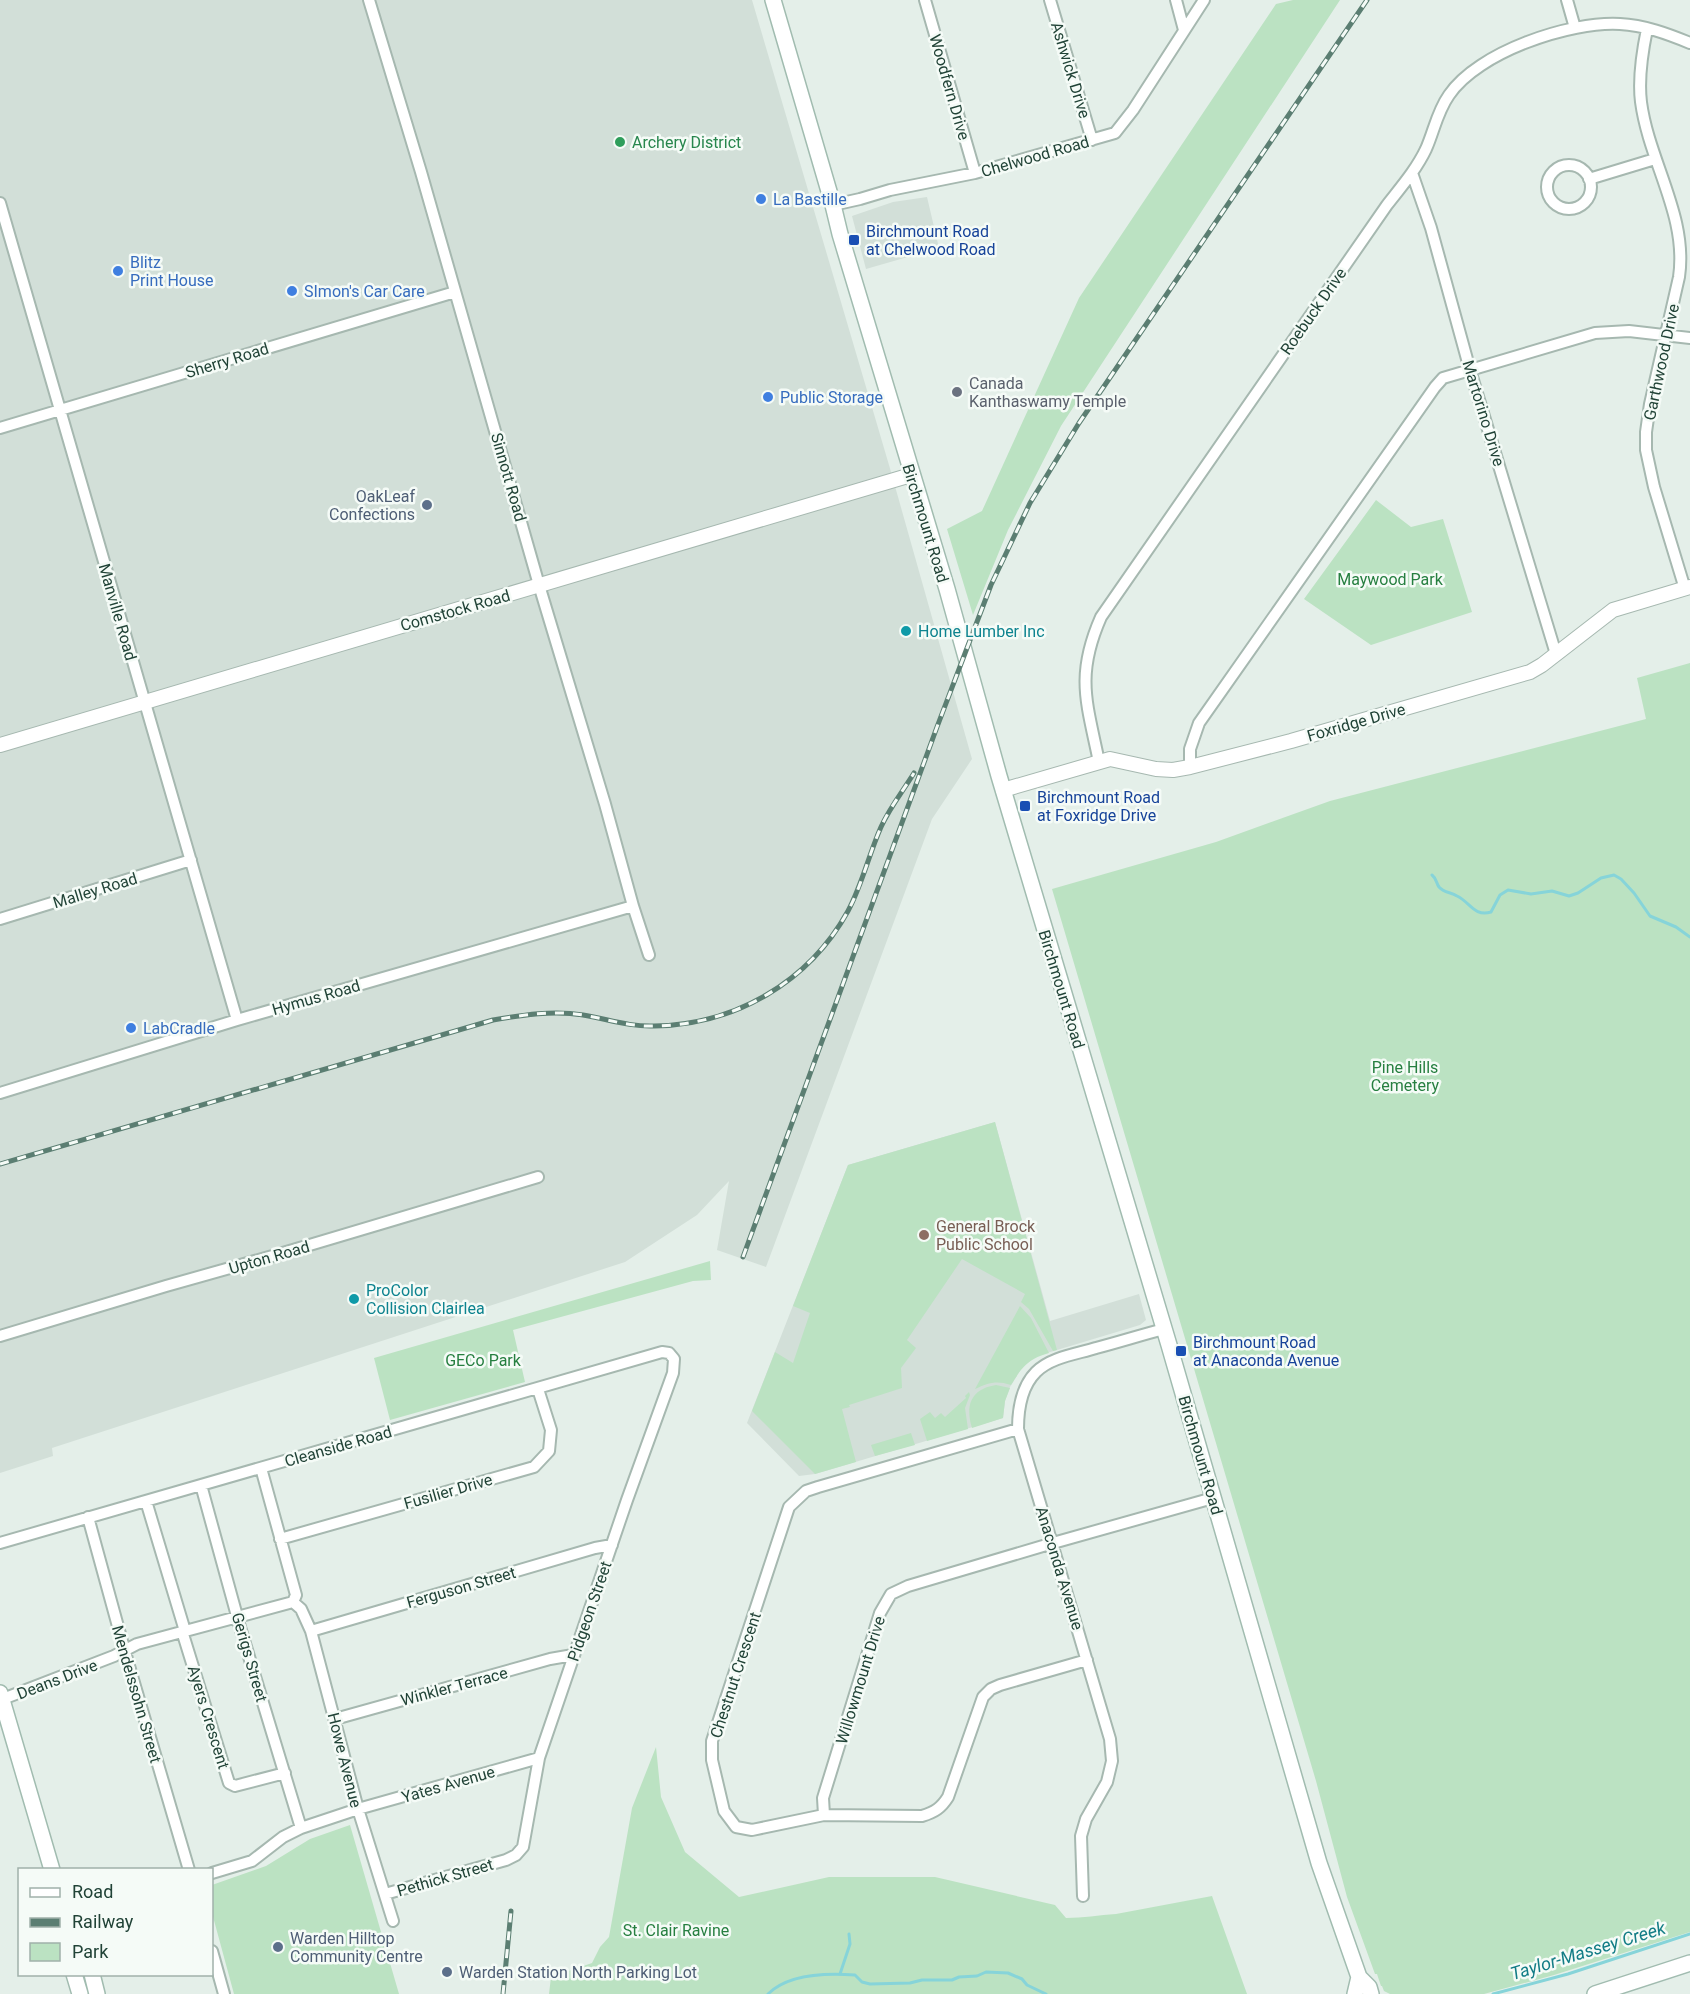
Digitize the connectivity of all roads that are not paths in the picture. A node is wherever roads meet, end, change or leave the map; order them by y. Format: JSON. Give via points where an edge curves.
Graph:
{"nodes":[{"id":1,"x":369,"y":0,"type":"edge"},
{"id":2,"x":773,"y":0,"type":"edge"},
{"id":3,"x":925,"y":0,"type":"edge"},
{"id":4,"x":1050,"y":0,"type":"edge"},
{"id":5,"x":1176,"y":0,"type":"edge"},
{"id":6,"x":1204,"y":0,"type":"edge"},
{"id":7,"x":1567,"y":0,"type":"edge"},
{"id":8,"x":1575,"y":28,"type":"junction"},
{"id":9,"x":1647,"y":29,"type":"junction"},
{"id":10,"x":1184,"y":30,"type":"junction"},
{"id":11,"x":1690,"y":43,"type":"edge"},
{"id":12,"x":1092,"y":140,"type":"junction"},
{"id":13,"x":1655,"y":159,"type":"junction"},
{"id":14,"x":975,"y":173,"type":"junction"},
{"id":15,"x":1412,"y":173,"type":"junction"},
{"id":16,"x":1589,"y":179,"type":"junction"},
{"id":17,"x":0,"y":203,"type":"edge"},
{"id":18,"x":833,"y":205,"type":"junction"},
{"id":19,"x":455,"y":292,"type":"junction"},
{"id":20,"x":1666,"y":335,"type":"junction"},
{"id":21,"x":1690,"y":338,"type":"edge"},
{"id":22,"x":1470,"y":370,"type":"junction"},
{"id":23,"x":60,"y":410,"type":"junction"},
{"id":24,"x":0,"y":428,"type":"edge"},
{"id":25,"x":911,"y":475,"type":"junction"},
{"id":26,"x":539,"y":585,"type":"junction"},
{"id":27,"x":1687,"y":588,"type":"edge"},
{"id":28,"x":1556,"y":654,"type":"junction"},
{"id":29,"x":145,"y":701,"type":"junction"},
{"id":30,"x":0,"y":746,"type":"edge"},
{"id":31,"x":1099,"y":762,"type":"junction"},
{"id":32,"x":1190,"y":767,"type":"junction"},
{"id":33,"x":1003,"y":790,"type":"junction"},
{"id":34,"x":191,"y":860,"type":"junction"},
{"id":35,"x":633,"y":906,"type":"junction"},
{"id":36,"x":0,"y":919,"type":"edge"},
{"id":37,"x":649,"y":955,"type":"dead end"},
{"id":38,"x":237,"y":1020,"type":"junction"},
{"id":39,"x":0,"y":1093,"type":"edge"},
{"id":40,"x":538,"y":1177,"type":"dead end"},
{"id":41,"x":1164,"y":1329,"type":"junction"},
{"id":42,"x":0,"y":1336,"type":"edge"},
{"id":43,"x":674,"y":1359,"type":"joint"},
{"id":44,"x":538,"y":1389,"type":"junction"},
{"id":45,"x":1018,"y":1429,"type":"junction"},
{"id":46,"x":261,"y":1468,"type":"junction"},
{"id":47,"x":201,"y":1485,"type":"junction"},
{"id":48,"x":1213,"y":1498,"type":"junction"},
{"id":49,"x":146,"y":1501,"type":"junction"},
{"id":50,"x":88,"y":1517,"type":"junction"},
{"id":51,"x":280,"y":1539,"type":"junction"},
{"id":52,"x":0,"y":1543,"type":"edge"},
{"id":53,"x":1053,"y":1543,"type":"junction"},
{"id":54,"x":612,"y":1545,"type":"junction"},
{"id":55,"x":288,"y":1603,"type":"junction"},
{"id":56,"x":238,"y":1616,"type":"junction"},
{"id":57,"x":184,"y":1631,"type":"junction"},
{"id":58,"x":311,"y":1631,"type":"junction"},
{"id":59,"x":124,"y":1652,"type":"junction"},
{"id":60,"x":573,"y":1655,"type":"junction"},
{"id":61,"x":1087,"y":1660,"type":"junction"},
{"id":62,"x":1,"y":1698,"type":"edge"},
{"id":63,"x":335,"y":1719,"type":"junction"},
{"id":64,"x":538,"y":1758,"type":"junction"},
{"id":65,"x":285,"y":1773,"type":"junction"},
{"id":66,"x":358,"y":1809,"type":"junction"},
{"id":67,"x":824,"y":1815,"type":"junction"},
{"id":68,"x":301,"y":1828,"type":"junction"},
{"id":69,"x":506,"y":1860,"type":"joint"},
{"id":70,"x":52,"y":1868,"type":"edge"},
{"id":71,"x":189,"y":1868,"type":"edge"},
{"id":72,"x":213,"y":1873,"type":"edge"},
{"id":73,"x":385,"y":1894,"type":"junction"},
{"id":74,"x":1083,"y":1896,"type":"dead end"},
{"id":75,"x":393,"y":1921,"type":"dead end"},
{"id":76,"x":213,"y":1955,"type":"edge"},
{"id":77,"x":1690,"y":1963,"type":"edge"},
{"id":78,"x":75,"y":1976,"type":"edge"},
{"id":79,"x":92,"y":1976,"type":"edge"},
{"id":80,"x":1359,"y":1977,"type":"junction"},
{"id":81,"x":80,"y":1994,"type":"edge"},
{"id":82,"x":97,"y":1994,"type":"edge"},
{"id":83,"x":224,"y":1994,"type":"edge"},
{"id":84,"x":1355,"y":1994,"type":"edge"},
{"id":85,"x":1371,"y":1994,"type":"edge"},
{"id":86,"x":1595,"y":1994,"type":"edge"}],
"edges":[{"from":1,"to":19,"type":"street","name":"Sinnott Road"},
{"from":2,"to":18,"type":"main road","name":"Birchmount Road"},
{"from":3,"to":14,"type":"street","name":"Woodfern Drive"},
{"from":4,"to":12,"type":"street","name":"Ashwick Drive"},
{"from":5,"to":10,"type":"street"},
{"from":6,"to":10,"type":"street","name":"Chelwood Road"},
{"from":7,"to":8,"type":"street"},
{"from":8,"to":9,"type":"street","name":"Roebuck Drive","via":[[1607,24]]},
{"from":8,"to":15,"type":"street","name":"Roebuck Drive","via":[[1500,52],[1471,71],[1449,94]]},
{"from":9,"to":11,"type":"street","name":"Roebuck Drive"},
{"from":9,"to":13,"type":"street","name":"Garthwood Drive","via":[[1640,69],[1641,102]]},
{"from":10,"to":12,"type":"street","name":"Chelwood Road","via":[[1119,128]]},
{"from":12,"to":14,"type":"street","name":"Chelwood Road"},
{"from":13,"to":16,"type":"street"},
{"from":13,"to":20,"type":"street","name":"Garthwood Drive","via":[[1677,222],[1682,258]]},
{"from":14,"to":18,"type":"street","name":"Chelwood Road","via":[[890,189]]},
{"from":15,"to":22,"type":"street","name":"Martorino Drive"},
{"from":15,"to":31,"type":"street","name":"Roebuck Drive","via":[[1101,617],[1088,651],[1084,680]]},
{"from":16,"to":16,"type":"street","via":[[1580,168],[1565,165],[1548,178],[1548,192],[1555,204],[1575,207],[1587,199]]},
{"from":17,"to":23,"type":"street","name":"Manville Road"},
{"from":18,"to":25,"type":"main road","name":"Birchmount Road"},
{"from":19,"to":23,"type":"street","name":"Sherry Road"},
{"from":19,"to":26,"type":"street","name":"Sinnott Road"},
{"from":20,"to":21,"type":"street"},
{"from":20,"to":22,"type":"street","via":[[1595,333]]},
{"from":20,"to":27,"type":"street","name":"Garthwood Drive","via":[[1650,404],[1646,450]]},
{"from":22,"to":28,"type":"street","name":"Martorino Drive"},
{"from":22,"to":32,"type":"street","via":[[1443,378],[1428,397],[1199,723],[1190,749]]},
{"from":23,"to":24,"type":"street","name":"Sherry Road"},
{"from":23,"to":29,"type":"street","name":"Manville Road"},
{"from":25,"to":26,"type":"street","name":"Comstock Road"},
{"from":25,"to":33,"type":"main road","name":"Birchmount Road"},
{"from":26,"to":29,"type":"street","name":"Comstock Road"},
{"from":26,"to":35,"type":"street","name":"Sinnott Road"},
{"from":27,"to":28,"type":"street","name":"Foxridge Drive","via":[[1613,610]]},
{"from":28,"to":32,"type":"street","name":"Foxridge Drive","via":[[1530,672]]},
{"from":29,"to":30,"type":"street","name":"Comstock Road"},
{"from":29,"to":34,"type":"street","name":"Manville Road"},
{"from":31,"to":32,"type":"street","name":"Foxridge Drive","via":[[1110,759],[1173,770]]},
{"from":31,"to":33,"type":"street","name":"Foxridge Drive"},
{"from":33,"to":41,"type":"main road","name":"Birchmount Road"},
{"from":34,"to":36,"type":"street","name":"Malley Road"},
{"from":34,"to":38,"type":"street","name":"Manville Road"},
{"from":35,"to":37,"type":"street","name":"Sinnott Road"},
{"from":35,"to":38,"type":"street","name":"Hymus Road"},
{"from":38,"to":39,"type":"street","name":"Hymus Road"},
{"from":40,"to":42,"type":"street","name":"Upton Road"},
{"from":41,"to":45,"type":"street","name":"Anaconda Avenue","via":[[1068,1356],[1043,1367],[1031,1378],[1023,1394]]},
{"from":41,"to":48,"type":"main road","name":"Birchmount Road"},
{"from":43,"to":44,"type":"street","name":"Cleanside Road","via":[[662,1352]]},
{"from":43,"to":54,"type":"street","name":"Pidgeon Street","via":[[673,1374]]},
{"from":44,"to":46,"type":"street","name":"Cleanside Road"},
{"from":44,"to":51,"type":"street","name":"Fusilier Drive","via":[[551,1430],[549,1451],[534,1467]]},
{"from":45,"to":53,"type":"street","name":"Anaconda Avenue"},
{"from":45,"to":67,"type":"street","name":"Chestnut Crescent","via":[[806,1491],[789,1507],[712,1741],[712,1761],[724,1811],[736,1827],[752,1830]]},
{"from":46,"to":47,"type":"street","name":"Cleanside Road"},
{"from":46,"to":51,"type":"street","name":"Howe Avenue"},
{"from":47,"to":49,"type":"street","name":"Cleanside Road"},
{"from":47,"to":56,"type":"street","name":"Gerigs Street"},
{"from":48,"to":53,"type":"street","name":"Willowmount Drive"},
{"from":48,"to":80,"type":"main road","name":"Birchmount Road","via":[[1319,1863]]},
{"from":49,"to":50,"type":"street","name":"Cleanside Road"},
{"from":49,"to":57,"type":"street","name":"Ayers Crescent"},
{"from":50,"to":52,"type":"street","name":"Cleanside Road"},
{"from":50,"to":59,"type":"street","name":"Mendelssohn Street"},
{"from":51,"to":55,"type":"street","name":"Howe Avenue","via":[[296,1595]]},
{"from":53,"to":61,"type":"street","name":"Anaconda Avenue"},
{"from":53,"to":67,"type":"street","name":"Willowmount Drive","via":[[891,1594],[880,1613],[823,1798]]},
{"from":54,"to":58,"type":"street","name":"Ferguson Street"},
{"from":54,"to":60,"type":"street","name":"Pidgeon Street"},
{"from":55,"to":56,"type":"street","name":"Deans Drive"},
{"from":55,"to":58,"type":"street","name":"Howe Avenue","via":[[301,1609]]},
{"from":56,"to":57,"type":"street","name":"Deans Drive"},
{"from":56,"to":65,"type":"street","name":"Gerigs Street"},
{"from":57,"to":59,"type":"street","name":"Deans Drive","via":[[137,1644]]},
{"from":57,"to":65,"type":"street","name":"Ayers Crescent","via":[[229,1782],[235,1786]]},
{"from":58,"to":63,"type":"street","name":"Howe Avenue"},
{"from":59,"to":62,"type":"street","name":"Deans Drive"},
{"from":59,"to":71,"type":"street","name":"Mendelssohn Street"},
{"from":60,"to":63,"type":"street","name":"Winkler Terrace"},
{"from":60,"to":64,"type":"street","name":"Pidgeon Street"},
{"from":61,"to":67,"type":"street","name":"Chestnut Crescent","via":[[1000,1685],[983,1697],[941,1808],[922,1816]]},
{"from":61,"to":74,"type":"street","name":"Anaconda Avenue","via":[[1110,1739],[1112,1761],[1107,1782],[1081,1836]]},
{"from":62,"to":70,"type":"main road"},
{"from":63,"to":66,"type":"street","name":"Howe Avenue"},
{"from":64,"to":66,"type":"street","name":"Yates Avenue"},
{"from":64,"to":69,"type":"street","name":"Pidgeon Street","via":[[522,1847]]},
{"from":65,"to":68,"type":"street","name":"Gerigs Street"},
{"from":66,"to":68,"type":"street","name":"Yates Avenue"},
{"from":66,"to":73,"type":"street","name":"Howe Avenue"},
{"from":68,"to":72,"type":"street","name":"Yates Avenue","via":[[252,1861]]},
{"from":69,"to":73,"type":"street","name":"Pethick Street"},
{"from":73,"to":75,"type":"street","name":"Howe Avenue"},
{"from":76,"to":83,"type":"street"},
{"from":77,"to":86,"type":"main road"},
{"from":78,"to":81,"type":"main road"},
{"from":79,"to":82,"type":"main road"},
{"from":80,"to":84,"type":"main road"},
{"from":80,"to":85,"type":"main road","name":"Birchmount Road"}]}
